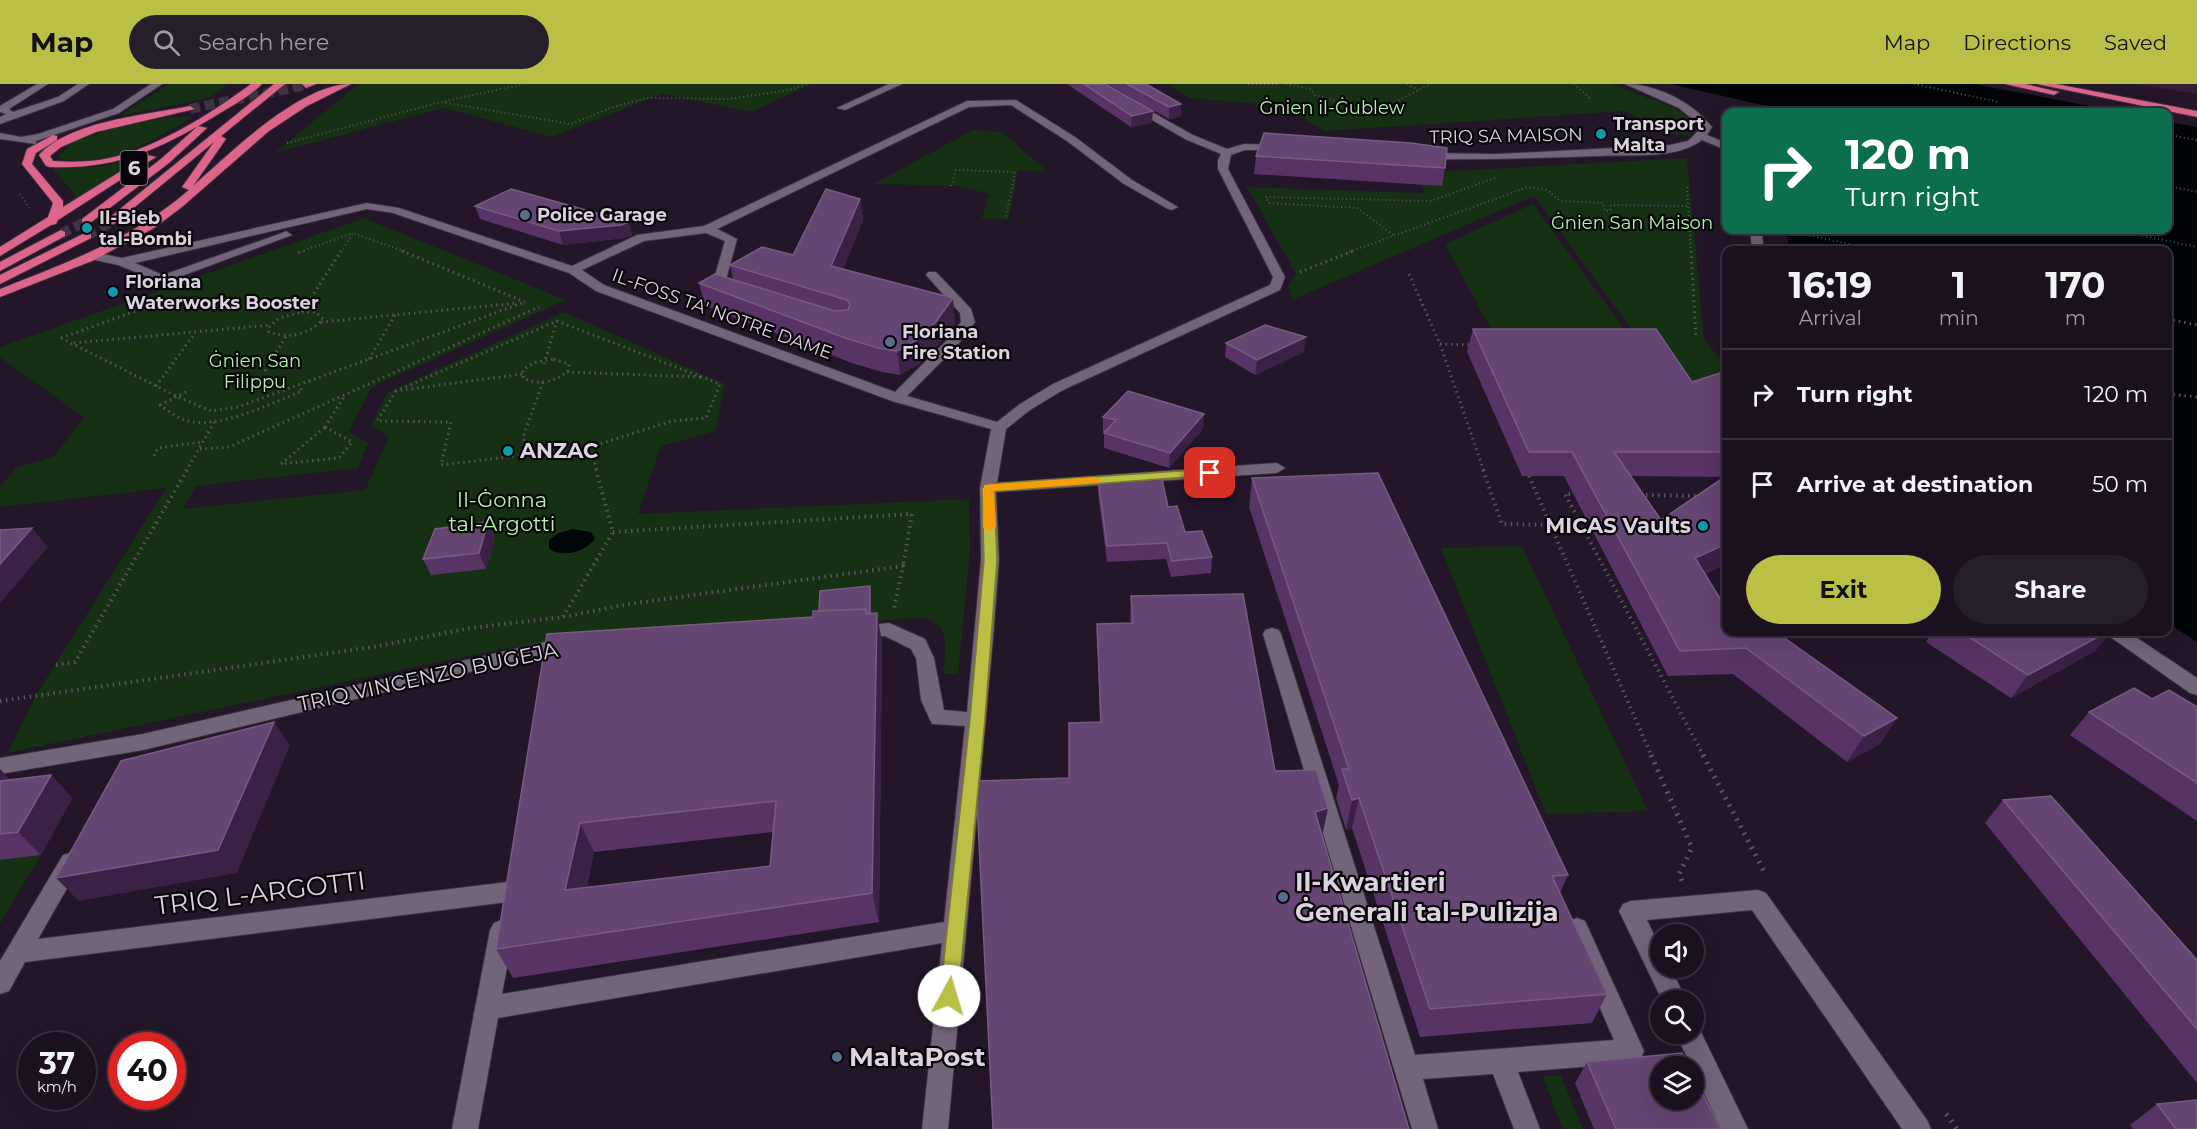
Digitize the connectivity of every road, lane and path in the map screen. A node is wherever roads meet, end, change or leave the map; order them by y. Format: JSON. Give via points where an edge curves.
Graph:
{"nodes":[{"id":1,"x":43,"y":84,"type":"edge"},
{"id":2,"x":84,"y":84,"type":"edge"},
{"id":3,"x":157,"y":84,"type":"edge"},
{"id":4,"x":257,"y":84,"type":"edge"},
{"id":5,"x":280,"y":84,"type":"edge"},
{"id":6,"x":346,"y":84,"type":"edge"},
{"id":7,"x":524,"y":84,"type":"edge"},
{"id":8,"x":807,"y":84,"type":"edge"},
{"id":9,"x":897,"y":84,"type":"edge"},
{"id":10,"x":1095,"y":84,"type":"edge"},
{"id":11,"x":1248,"y":84,"type":"edge"},
{"id":12,"x":1280,"y":84,"type":"edge"},
{"id":13,"x":1286,"y":84,"type":"edge"},
{"id":14,"x":1407,"y":84,"type":"edge"},
{"id":15,"x":1431,"y":84,"type":"edge"},
{"id":16,"x":1574,"y":84,"type":"edge"},
{"id":17,"x":1630,"y":84,"type":"edge"},
{"id":18,"x":1914,"y":84,"type":"edge"},
{"id":19,"x":2010,"y":84,"type":"edge"},
{"id":20,"x":2042,"y":84,"type":"edge"},
{"id":21,"x":1418,"y":90,"type":"junction"},
{"id":22,"x":1591,"y":99,"type":"dead end"},
{"id":23,"x":233,"y":101,"type":"junction"},
{"id":24,"x":441,"y":102,"type":"junction"},
{"id":25,"x":2009,"y":104,"type":"dead end"},
{"id":26,"x":842,"y":108,"type":"dead end"},
{"id":27,"x":2138,"y":108,"type":"edge"},
{"id":28,"x":2166,"y":108,"type":"edge"},
{"id":29,"x":2172,"y":109,"type":"edge"},
{"id":30,"x":239,"y":114,"type":"junction"},
{"id":31,"x":2197,"y":114,"type":"edge"},
{"id":32,"x":12,"y":115,"type":"junction"},
{"id":33,"x":216,"y":115,"type":"junction"},
{"id":34,"x":2172,"y":115,"type":"edge"},
{"id":35,"x":2197,"y":120,"type":"edge"},
{"id":36,"x":0,"y":121,"type":"edge"},
{"id":37,"x":0,"y":136,"type":"edge"},
{"id":38,"x":2172,"y":136,"type":"edge"},
{"id":39,"x":1702,"y":137,"type":"junction"},
{"id":40,"x":20,"y":140,"type":"junction"},
{"id":41,"x":2197,"y":140,"type":"edge"},
{"id":42,"x":286,"y":143,"type":"dead end"},
{"id":43,"x":42,"y":144,"type":"junction"},
{"id":44,"x":1722,"y":145,"type":"edge"},
{"id":45,"x":1296,"y":148,"type":"edge"},
{"id":46,"x":1227,"y":153,"type":"junction"},
{"id":47,"x":1409,"y":155,"type":"edge"},
{"id":48,"x":1501,"y":176,"type":"dead end"},
{"id":49,"x":951,"y":186,"type":"dead end"},
{"id":50,"x":2172,"y":187,"type":"edge"},
{"id":51,"x":16,"y":188,"type":"dead end"},
{"id":52,"x":1687,"y":188,"type":"dead end"},
{"id":53,"x":2197,"y":192,"type":"edge"},
{"id":54,"x":367,"y":206,"type":"junction"},
{"id":55,"x":1688,"y":206,"type":"junction"},
{"id":56,"x":1172,"y":207,"type":"dead end"},
{"id":57,"x":168,"y":213,"type":"junction"},
{"id":58,"x":34,"y":216,"type":"dead end"},
{"id":59,"x":1006,"y":218,"type":"dead end"},
{"id":60,"x":86,"y":221,"type":"tunnel mouth"},
{"id":61,"x":52,"y":222,"type":"junction"},
{"id":62,"x":110,"y":222,"type":"tunnel mouth"},
{"id":63,"x":707,"y":229,"type":"junction"},
{"id":64,"x":61,"y":234,"type":"tunnel mouth"},
{"id":65,"x":1804,"y":234,"type":"edge"},
{"id":66,"x":2134,"y":234,"type":"edge"},
{"id":67,"x":1393,"y":235,"type":"junction"},
{"id":68,"x":87,"y":236,"type":"tunnel mouth"},
{"id":69,"x":1858,"y":246,"type":"edge"},
{"id":70,"x":2197,"y":247,"type":"edge"},
{"id":71,"x":0,"y":252,"type":"edge"},
{"id":72,"x":94,"y":256,"type":"junction"},
{"id":73,"x":122,"y":262,"type":"junction"},
{"id":74,"x":0,"y":267,"type":"edge"},
{"id":75,"x":573,"y":270,"type":"junction"},
{"id":76,"x":1409,"y":274,"type":"dead end"},
{"id":77,"x":932,"y":275,"type":"dead end"},
{"id":78,"x":1279,"y":277,"type":"junction"},
{"id":79,"x":0,"y":280,"type":"edge"},
{"id":80,"x":0,"y":293,"type":"edge"},
{"id":81,"x":738,"y":296,"type":"edge"},
{"id":82,"x":525,"y":302,"type":"junction"},
{"id":83,"x":539,"y":307,"type":"dead end"},
{"id":84,"x":302,"y":312,"type":"junction"},
{"id":85,"x":395,"y":315,"type":"junction"},
{"id":86,"x":2172,"y":320,"type":"edge"},
{"id":87,"x":557,"y":321,"type":"junction"},
{"id":88,"x":321,"y":322,"type":"junction"},
{"id":89,"x":270,"y":325,"type":"junction"},
{"id":90,"x":2197,"y":326,"type":"edge"},
{"id":91,"x":195,"y":332,"type":"junction"},
{"id":92,"x":287,"y":336,"type":"junction"},
{"id":93,"x":1696,"y":337,"type":"dead end"},
{"id":94,"x":61,"y":338,"type":"dead end"},
{"id":95,"x":74,"y":344,"type":"junction"},
{"id":96,"x":1440,"y":344,"type":"junction"},
{"id":97,"x":1477,"y":345,"type":"edge"},
{"id":98,"x":368,"y":360,"type":"junction"},
{"id":99,"x":545,"y":362,"type":"junction"},
{"id":100,"x":265,"y":371,"type":"dead end"},
{"id":101,"x":567,"y":372,"type":"junction"},
{"id":102,"x":522,"y":374,"type":"junction"},
{"id":103,"x":705,"y":377,"type":"junction"},
{"id":104,"x":543,"y":382,"type":"junction"},
{"id":105,"x":298,"y":385,"type":"junction"},
{"id":106,"x":156,"y":386,"type":"junction"},
{"id":107,"x":396,"y":391,"type":"junction"},
{"id":108,"x":186,"y":392,"type":"dead end"},
{"id":109,"x":2172,"y":395,"type":"edge"},
{"id":110,"x":176,"y":396,"type":"junction"},
{"id":111,"x":344,"y":397,"type":"junction"},
{"id":112,"x":897,"y":398,"type":"junction"},
{"id":113,"x":2197,"y":398,"type":"edge"},
{"id":114,"x":216,"y":419,"type":"junction"},
{"id":115,"x":326,"y":427,"type":"junction"},
{"id":116,"x":999,"y":427,"type":"junction"},
{"id":117,"x":204,"y":442,"type":"junction"},
{"id":118,"x":591,"y":447,"type":"junction"},
{"id":119,"x":200,"y":449,"type":"junction"},
{"id":120,"x":524,"y":455,"type":"junction"},
{"id":121,"x":154,"y":456,"type":"dead end"},
{"id":122,"x":1277,"y":468,"type":"dead end"},
{"id":123,"x":1529,"y":476,"type":"edge"},
{"id":124,"x":988,"y":488,"type":"junction"},
{"id":125,"x":1588,"y":494,"type":"edge"},
{"id":126,"x":1634,"y":495,"type":"edge"},
{"id":127,"x":1703,"y":496,"type":"edge"},
{"id":128,"x":1551,"y":525,"type":"junction"},
{"id":129,"x":613,"y":532,"type":"junction"},
{"id":130,"x":903,"y":566,"type":"junction"},
{"id":131,"x":894,"y":610,"type":"dead end"},
{"id":132,"x":563,"y":617,"type":"junction"},
{"id":133,"x":842,"y":632,"type":"edge"},
{"id":134,"x":1272,"y":634,"type":"dead end"},
{"id":135,"x":2122,"y":636,"type":"edge"},
{"id":136,"x":584,"y":645,"type":"edge"},
{"id":137,"x":549,"y":647,"type":"junction"},
{"id":138,"x":56,"y":664,"type":"dead end"},
{"id":139,"x":545,"y":671,"type":"edge"},
{"id":140,"x":2197,"y":688,"type":"edge"},
{"id":141,"x":0,"y":701,"type":"edge"},
{"id":142,"x":977,"y":719,"type":"junction"},
{"id":143,"x":142,"y":742,"type":"junction"},
{"id":144,"x":131,"y":762,"type":"edge"},
{"id":145,"x":0,"y":766,"type":"edge"},
{"id":146,"x":83,"y":842,"type":"edge"},
{"id":147,"x":1679,"y":874,"type":"dead end"},
{"id":148,"x":1769,"y":879,"type":"dead end"},
{"id":149,"x":1577,"y":928,"type":"edge"},
{"id":150,"x":956,"y":930,"type":"junction"},
{"id":151,"x":18,"y":952,"type":"junction"},
{"id":152,"x":0,"y":983,"type":"edge"},
{"id":153,"x":1669,"y":990,"type":"edge"},
{"id":154,"x":489,"y":1008,"type":"junction"},
{"id":155,"x":1694,"y":1044,"type":"edge"},
{"id":156,"x":1501,"y":1061,"type":"junction"},
{"id":157,"x":1406,"y":1068,"type":"junction"},
{"id":158,"x":1944,"y":1111,"type":"dead end"},
{"id":159,"x":465,"y":1129,"type":"edge"},
{"id":160,"x":935,"y":1129,"type":"edge"},
{"id":161,"x":1425,"y":1129,"type":"edge"},
{"id":162,"x":1527,"y":1129,"type":"edge"},
{"id":163,"x":1735,"y":1129,"type":"edge"},
{"id":164,"x":1918,"y":1129,"type":"edge"},
{"id":165,"x":1957,"y":1129,"type":"edge"}],
"edges":[{"from":1,"to":32,"type":"street","via":[[2,110]]},
{"from":2,"to":32,"type":"street","via":[[61,99]]},
{"from":3,"to":40,"type":"street","via":[[116,111]]},
{"from":4,"to":23,"type":"highway","number":"6"},
{"from":5,"to":30,"type":"highway","number":"6"},
{"from":6,"to":57,"type":"highway","via":[[274,122]]},
{"from":7,"to":24,"type":"path"},
{"from":8,"to":24,"type":"path","via":[[729,99],[647,98],[571,124]]},
{"from":9,"to":26,"type":"street"},
{"from":10,"to":46,"type":"street","via":[[1189,137]]},
{"from":11,"to":12,"type":"path"},
{"from":13,"to":21,"type":"path","via":[[1367,110],[1389,105]]},
{"from":14,"to":21,"type":"path"},
{"from":15,"to":21,"type":"path"},
{"from":16,"to":22,"type":"path"},
{"from":17,"to":39,"type":"street","via":[[1702,119],[1707,127]]},
{"from":18,"to":25,"type":"path"},
{"from":19,"to":27,"type":"highway"},
{"from":20,"to":28,"type":"highway"},
{"from":23,"to":33,"type":"highway","number":"6"},
{"from":23,"to":43,"type":"highway","via":[[154,147],[108,163],[50,165],[44,155],[55,145],[89,132],[194,106],[95,125]]},
{"from":24,"to":42,"type":"path"},
{"from":29,"to":31,"type":"highway"},
{"from":30,"to":57,"type":"highway"},
{"from":30,"to":62,"type":"highway","number":"6"},
{"from":32,"to":36,"type":"street"},
{"from":33,"to":60,"type":"highway","number":"6","via":[[165,161]]},
{"from":33,"to":61,"type":"highway","number":"6"},
{"from":34,"to":35,"type":"highway"},
{"from":37,"to":40,"type":"street"},
{"from":38,"to":41,"type":"path"},
{"from":39,"to":44,"type":"street"},
{"from":39,"to":47,"type":"street","name":"TRIQ SA MAISON","via":[[1678,148],[1654,150],[1498,157]]},
{"from":40,"to":43,"type":"street"},
{"from":43,"to":61,"type":"highway","via":[[31,151],[27,164],[59,203]]},
{"from":45,"to":46,"type":"street","via":[[1244,147]]},
{"from":46,"to":78,"type":"street","via":[[1223,169]]},
{"from":48,"to":67,"type":"path","via":[[1431,201],[1266,197],[1269,204],[1358,208]]},
{"from":49,"to":59,"type":"path","via":[[956,170],[1015,172]]},
{"from":50,"to":53,"type":"path"},
{"from":51,"to":58,"type":"path"},
{"from":52,"to":55,"type":"path"},
{"from":54,"to":73,"type":"street","name":"IL-FOSS TA' NOTRE DAME"},
{"from":54,"to":73,"type":"street","name":"IL-FOSS TA' NOTRE DAME","via":[[163,279]]},
{"from":54,"to":75,"type":"street","name":"IL-FOSS TA' NOTRE DAME","via":[[395,210]]},
{"from":55,"to":67,"type":"path","via":[[1611,205],[1611,211],[1605,211],[1603,203],[1560,201],[1552,192],[1532,186]]},
{"from":55,"to":93,"type":"path"},
{"from":56,"to":63,"type":"street","via":[[1128,182],[1071,138],[1013,102],[967,104]]},
{"from":57,"to":72,"type":"highway"},
{"from":61,"to":71,"type":"highway","number":"6"},
{"from":63,"to":75,"type":"street","via":[[641,238]]},
{"from":63,"to":81,"type":"street","via":[[731,239],[717,290]]},
{"from":64,"to":74,"type":"highway"},
{"from":65,"to":69,"type":"path"},
{"from":66,"to":70,"type":"path"},
{"from":67,"to":78,"type":"path","via":[[1296,274]]},
{"from":68,"to":79,"type":"highway"},
{"from":72,"to":73,"type":"street","name":"IL-FOSS TA' NOTRE DAME"},
{"from":72,"to":80,"type":"highway"},
{"from":75,"to":112,"type":"street","name":"IL-FOSS TA' NOTRE DAME","via":[[600,288]]},
{"from":76,"to":96,"type":"path"},
{"from":77,"to":112,"type":"street","via":[[966,312],[968,322]]},
{"from":78,"to":116,"type":"street","via":[[1276,287],[1058,387]]},
{"from":82,"to":84,"type":"path","via":[[353,233]]},
{"from":82,"to":85,"type":"path"},
{"from":82,"to":98,"type":"path"},
{"from":83,"to":111,"type":"path"},
{"from":84,"to":88,"type":"path","via":[[320,314]]},
{"from":84,"to":89,"type":"path","via":[[279,318]]},
{"from":85,"to":88,"type":"path"},
{"from":85,"to":98,"type":"path"},
{"from":86,"to":90,"type":"path"},
{"from":87,"to":99,"type":"path"},
{"from":87,"to":103,"type":"path"},
{"from":87,"to":107,"type":"path"},
{"from":88,"to":92,"type":"path"},
{"from":89,"to":91,"type":"path"},
{"from":89,"to":92,"type":"path","via":[[269,332]]},
{"from":91,"to":95,"type":"path"},
{"from":91,"to":106,"type":"path"},
{"from":92,"to":100,"type":"path"},
{"from":94,"to":95,"type":"path"},
{"from":95,"to":106,"type":"path"},
{"from":96,"to":97,"type":"path"},
{"from":96,"to":128,"type":"path","via":[[1502,524]]},
{"from":98,"to":105,"type":"path"},
{"from":99,"to":101,"type":"path","via":[[566,361]]},
{"from":99,"to":102,"type":"path","via":[[533,363]]},
{"from":101,"to":103,"type":"path"},
{"from":101,"to":104,"type":"path"},
{"from":102,"to":104,"type":"path","via":[[527,381]]},
{"from":102,"to":107,"type":"path"},
{"from":103,"to":118,"type":"path","via":[[720,384],[706,418],[672,421]]},
{"from":104,"to":120,"type":"path","via":[[524,434]]},
{"from":105,"to":110,"type":"path","via":[[211,411]]},
{"from":105,"to":114,"type":"path","via":[[302,391],[247,413]]},
{"from":106,"to":110,"type":"path"},
{"from":107,"to":120,"type":"path","via":[[377,421],[451,422],[441,465]]},
{"from":108,"to":110,"type":"path"},
{"from":109,"to":113,"type":"path"},
{"from":110,"to":114,"type":"path","via":[[159,405],[189,421]]},
{"from":111,"to":115,"type":"path"},
{"from":111,"to":119,"type":"path","via":[[229,447]]},
{"from":112,"to":116,"type":"street","name":"IL-FOSS TA' NOTRE DAME"},
{"from":114,"to":117,"type":"path"},
{"from":115,"to":115,"type":"path","via":[[352,442],[339,458],[281,464]]},
{"from":116,"to":124,"type":"street"},
{"from":117,"to":119,"type":"path"},
{"from":117,"to":121,"type":"path","via":[[158,448]]},
{"from":118,"to":120,"type":"path"},
{"from":118,"to":129,"type":"path"},
{"from":119,"to":138,"type":"path","via":[[75,662]]},
{"from":122,"to":124,"type":"street"},
{"from":123,"to":128,"type":"path"},
{"from":124,"to":142,"type":"street","via":[[990,560]]},
{"from":125,"to":148,"type":"path","via":[[1565,494]]},
{"from":126,"to":127,"type":"path"},
{"from":128,"to":147,"type":"path","via":[[1692,848]]},
{"from":129,"to":130,"type":"path","via":[[912,514]]},
{"from":129,"to":132,"type":"path"},
{"from":130,"to":131,"type":"path"},
{"from":130,"to":132,"type":"path","via":[[629,604]]},
{"from":132,"to":141,"type":"path"},
{"from":133,"to":142,"type":"street","via":[[889,629],[919,644],[924,653],[929,700],[939,719]]},
{"from":134,"to":157,"type":"street"},
{"from":135,"to":140,"type":"street"},
{"from":136,"to":137,"type":"street","name":"TRIQ VINCENZO BUGEJA"},
{"from":137,"to":139,"type":"street"},
{"from":137,"to":143,"type":"street","name":"TRIQ VINCENZO BUGEJA"},
{"from":142,"to":150,"type":"street"},
{"from":143,"to":144,"type":"street"},
{"from":143,"to":145,"type":"street","name":"TRIQ VINCENZO BUGEJA"},
{"from":146,"to":151,"type":"street"},
{"from":149,"to":156,"type":"street","via":[[1632,1051]]},
{"from":150,"to":154,"type":"street"},
{"from":150,"to":160,"type":"street"},
{"from":151,"to":152,"type":"street"},
{"from":151,"to":154,"type":"street","name":"TRIQ L-ARGOTTI","via":[[510,880]]},
{"from":153,"to":164,"type":"street","via":[[1631,910],[1758,900]]},
{"from":154,"to":159,"type":"street"},
{"from":155,"to":163,"type":"street"},
{"from":156,"to":157,"type":"street"},
{"from":156,"to":162,"type":"street"},
{"from":157,"to":161,"type":"street"},
{"from":158,"to":165,"type":"path"}]}
